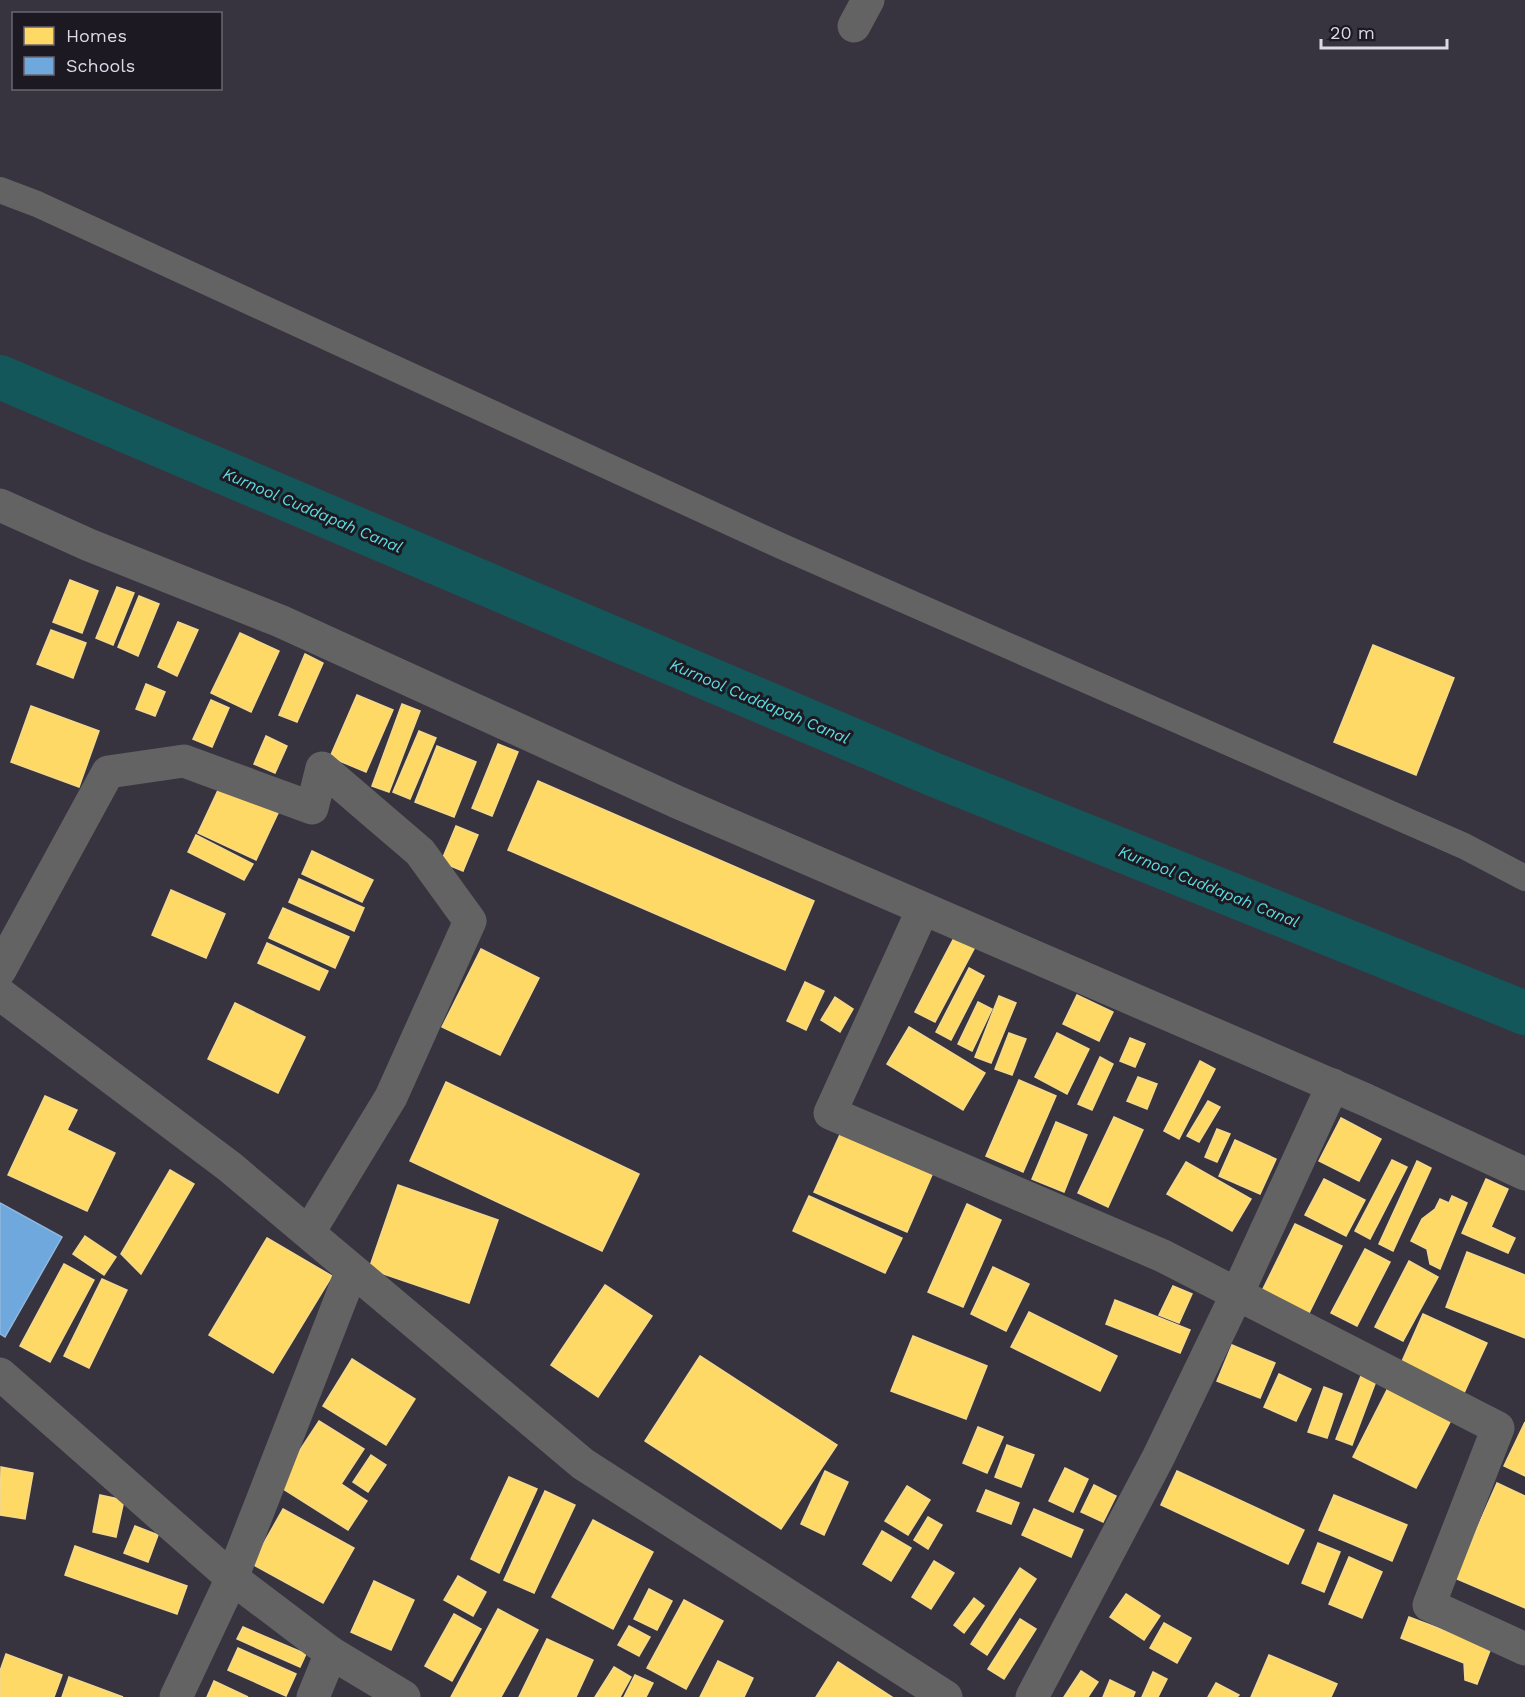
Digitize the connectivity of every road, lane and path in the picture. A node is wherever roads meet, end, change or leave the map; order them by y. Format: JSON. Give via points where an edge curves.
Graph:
{"nodes":[{"id":1,"x":0,"y":189,"type":"edge"},
{"id":2,"x":0,"y":505,"type":"edge"},
{"id":3,"x":1525,"y":878,"type":"edge"},
{"id":4,"x":923,"y":909,"type":"junction"},
{"id":5,"x":0,"y":970,"type":"edge"},
{"id":6,"x":0,"y":994,"type":"edge"},
{"id":7,"x":1333,"y":1085,"type":"junction"},
{"id":8,"x":1525,"y":1174,"type":"edge"},
{"id":9,"x":309,"y":1232,"type":"junction"},
{"id":10,"x":352,"y":1270,"type":"junction"},
{"id":11,"x":1237,"y":1294,"type":"junction"},
{"id":12,"x":0,"y":1374,"type":"edge"},
{"id":13,"x":232,"y":1578,"type":"junction"},
{"id":14,"x":1525,"y":1649,"type":"edge"},
{"id":15,"x":331,"y":1653,"type":"junction"},
{"id":16,"x":176,"y":1697,"type":"edge"},
{"id":17,"x":313,"y":1697,"type":"edge"},
{"id":18,"x":404,"y":1697,"type":"edge"},
{"id":19,"x":946,"y":1697,"type":"edge"},
{"id":20,"x":1032,"y":1697,"type":"edge"}],
"edges":[{"from":1,"to":3,"type":"lane","via":[[781,546],[1464,846]]},
{"from":2,"to":4,"type":"street","via":[[280,621]]},
{"from":4,"to":7,"type":"street"},
{"from":4,"to":11,"type":"street","via":[[830,1113],[1163,1256]]},
{"from":5,"to":9,"type":"street","via":[[108,772],[184,761],[312,808],[322,768],[420,852],[470,921],[391,1097]]},
{"from":6,"to":9,"type":"street","via":[[230,1167]]},
{"from":7,"to":8,"type":"street"},
{"from":7,"to":11,"type":"street"},
{"from":9,"to":10,"type":"street"},
{"from":10,"to":13,"type":"street"},
{"from":10,"to":19,"type":"street","via":[[583,1464]]},
{"from":11,"to":14,"type":"street","via":[[1498,1428],[1429,1605]]},
{"from":11,"to":20,"type":"street","via":[[1158,1458]]},
{"from":12,"to":13,"type":"street"},
{"from":13,"to":15,"type":"street"},
{"from":13,"to":16,"type":"street"},
{"from":15,"to":17,"type":"street"},
{"from":15,"to":18,"type":"street"}]}
